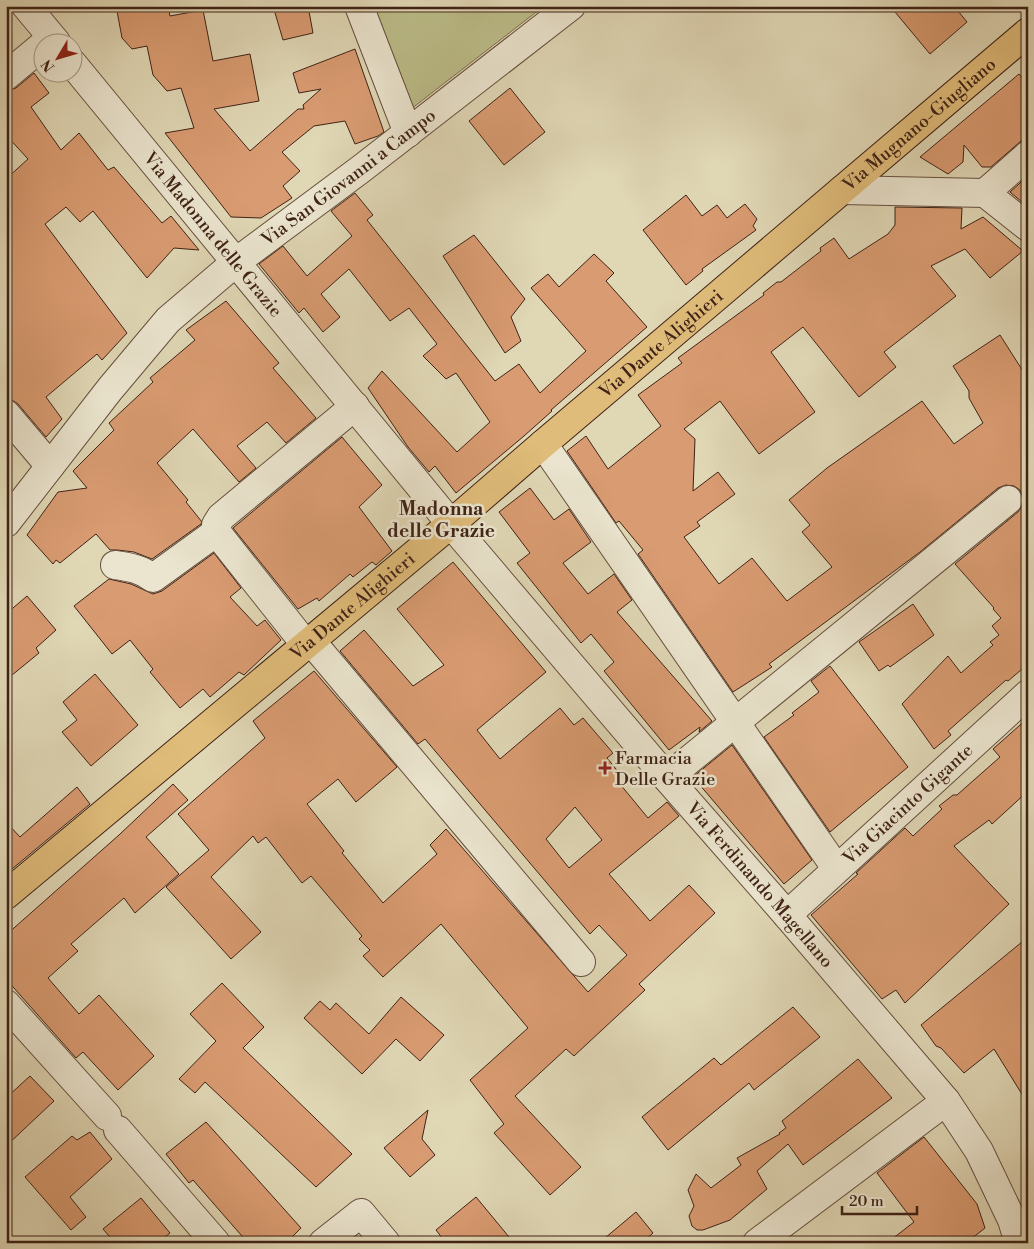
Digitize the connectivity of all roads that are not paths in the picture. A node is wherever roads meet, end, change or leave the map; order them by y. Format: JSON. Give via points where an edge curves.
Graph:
{"nodes":[{"id":1,"x":26,"y":6,"type":"edge"},
{"id":2,"x":359,"y":6,"type":"edge"},
{"id":3,"x":571,"y":6,"type":"edge"},
{"id":4,"x":43,"y":32,"type":"edge"},
{"id":5,"x":1028,"y":32,"type":"edge"},
{"id":6,"x":32,"y":56,"type":"edge"},
{"id":7,"x":82,"y":75,"type":"edge"},
{"id":8,"x":6,"y":76,"type":"edge"},
{"id":9,"x":408,"y":133,"type":"junction"},
{"id":10,"x":1028,"y":155,"type":"edge"},
{"id":11,"x":985,"y":193,"type":"junction"},
{"id":12,"x":838,"y":194,"type":"junction"},
{"id":13,"x":1028,"y":227,"type":"edge"},
{"id":14,"x":236,"y":262,"type":"junction"},
{"id":15,"x":355,"y":406,"type":"junction"},
{"id":16,"x":6,"y":414,"type":"edge"},
{"id":17,"x":543,"y":444,"type":"junction"},
{"id":18,"x":50,"y":466,"type":"junction"},
{"id":19,"x":1008,"y":500,"type":"dead end"},
{"id":20,"x":6,"y":523,"type":"edge"},
{"id":21,"x":452,"y":524,"type":"junction"},
{"id":22,"x":218,"y":534,"type":"junction"},
{"id":23,"x":115,"y":565,"type":"dead end"},
{"id":24,"x":309,"y":643,"type":"junction"},
{"id":25,"x":1028,"y":694,"type":"edge"},
{"id":26,"x":735,"y":723,"type":"junction"},
{"id":27,"x":667,"y":778,"type":"junction"},
{"id":28,"x":836,"y":868,"type":"junction"},
{"id":29,"x":6,"y":895,"type":"edge"},
{"id":30,"x":787,"y":915,"type":"junction"},
{"id":31,"x":581,"y":962,"type":"dead end"},
{"id":32,"x":6,"y":1004,"type":"edge"},
{"id":33,"x":946,"y":1101,"type":"junction"},
{"id":34,"x":216,"y":1243,"type":"edge"},
{"id":35,"x":323,"y":1243,"type":"edge"},
{"id":36,"x":386,"y":1243,"type":"edge"},
{"id":37,"x":757,"y":1243,"type":"edge"},
{"id":38,"x":1019,"y":1243,"type":"edge"}],
"edges":[{"from":1,"to":4,"type":"street"},
{"from":2,"to":9,"type":"street"},
{"from":3,"to":9,"type":"street","name":"Via San Giovanni a Campo"},
{"from":5,"to":12,"type":"main road","name":"Via Mugnano-Giugliano"},
{"from":6,"to":8,"type":"street"},
{"from":7,"to":14,"type":"street","name":"Via Madonna delle Grazie"},
{"from":9,"to":14,"type":"street","name":"Via San Giovanni a Campo"},
{"from":10,"to":11,"type":"street"},
{"from":11,"to":12,"type":"street"},
{"from":11,"to":13,"type":"street"},
{"from":12,"to":17,"type":"main road","name":"Via Dante Alighieri"},
{"from":14,"to":15,"type":"street","name":"Via Madonna delle Grazie"},
{"from":14,"to":18,"type":"street","name":"Via San Giovanni a Campo","via":[[168,320]]},
{"from":15,"to":21,"type":"street","name":"Via Madonna delle Grazie"},
{"from":15,"to":22,"type":"street","via":[[221,517],[216,525]]},
{"from":16,"to":18,"type":"street"},
{"from":17,"to":21,"type":"main road","name":"Via Dante Alighieri"},
{"from":17,"to":26,"type":"street"},
{"from":18,"to":20,"type":"street","name":"Via San Giovanni a Campo"},
{"from":19,"to":26,"type":"street"},
{"from":21,"to":24,"type":"main road","name":"Via Dante Alighieri"},
{"from":21,"to":27,"type":"street","name":"Via Ferdinando Magellano"},
{"from":22,"to":23,"type":"street","via":[[153,578],[131,567]]},
{"from":22,"to":24,"type":"street"},
{"from":24,"to":29,"type":"main road","name":"Via Dante Alighieri"},
{"from":24,"to":31,"type":"street"},
{"from":25,"to":28,"type":"street","name":"Via Giacinto Gigante"},
{"from":26,"to":27,"type":"street"},
{"from":26,"to":28,"type":"street"},
{"from":27,"to":30,"type":"street","name":"Via Ferdinando Magellano"},
{"from":28,"to":30,"type":"street","name":"Via Giacinto Gigante"},
{"from":30,"to":33,"type":"street","name":"Via Ferdinando Magellano"},
{"from":32,"to":34,"type":"street"},
{"from":33,"to":37,"type":"street"},
{"from":33,"to":38,"type":"street","name":"Via Ferdinando Magellano","via":[[979,1151],[1012,1220]]},
{"from":35,"to":36,"type":"street","via":[[361,1213]]}]}
